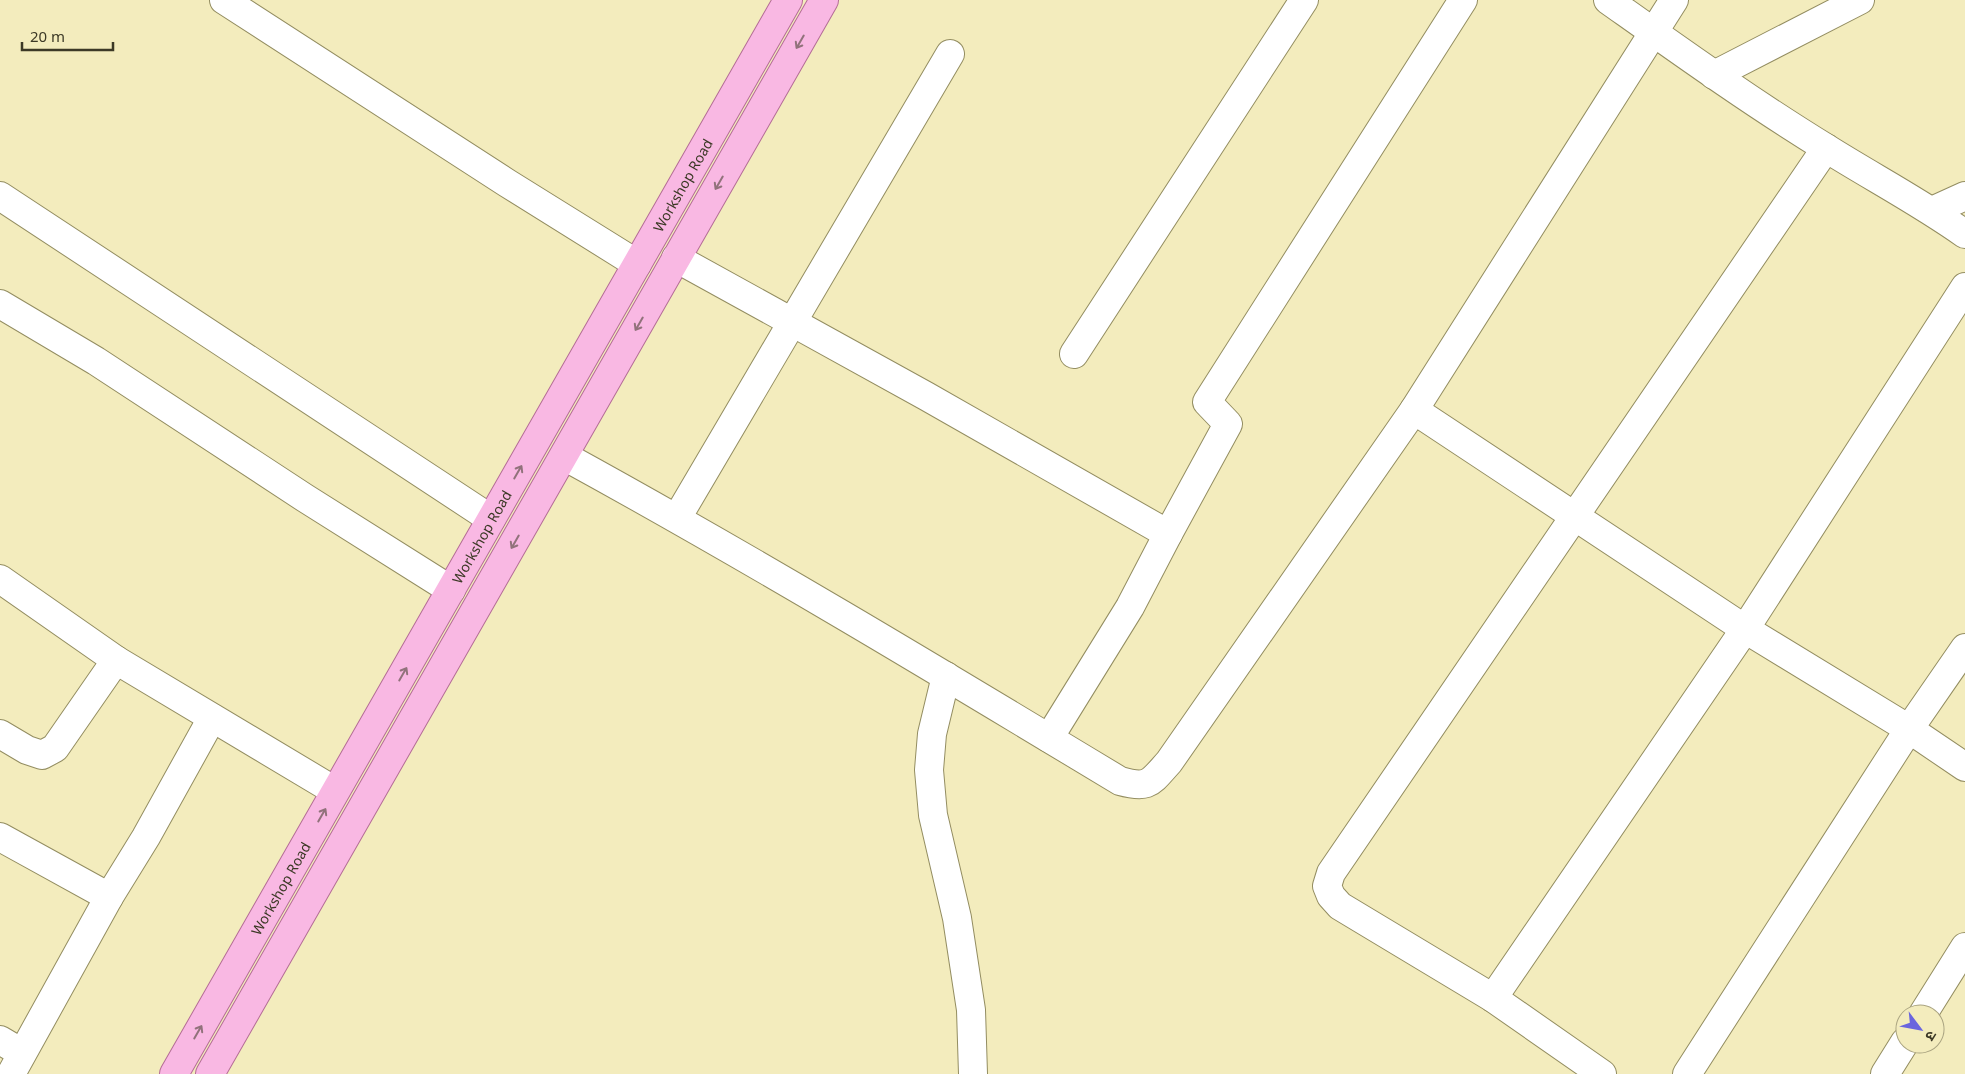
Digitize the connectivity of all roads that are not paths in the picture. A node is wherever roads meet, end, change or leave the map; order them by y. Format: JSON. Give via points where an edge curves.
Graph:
{"nodes":[{"id":1,"x":224,"y":0,"type":"edge"},
{"id":2,"x":788,"y":0,"type":"edge"},
{"id":3,"x":824,"y":0,"type":"edge"},
{"id":4,"x":1304,"y":0,"type":"edge"},
{"id":5,"x":1463,"y":0,"type":"edge"},
{"id":6,"x":1608,"y":0,"type":"edge"},
{"id":7,"x":1674,"y":0,"type":"edge"},
{"id":8,"x":1860,"y":0,"type":"edge"},
{"id":9,"x":1653,"y":32,"type":"junction"},
{"id":10,"x":950,"y":54,"type":"dead end"},
{"id":11,"x":1714,"y":75,"type":"junction"},
{"id":12,"x":1826,"y":148,"type":"junction"},
{"id":13,"x":0,"y":196,"type":"edge"},
{"id":14,"x":1965,"y":196,"type":"edge"},
{"id":15,"x":1932,"y":211,"type":"junction"},
{"id":16,"x":1965,"y":234,"type":"edge"},
{"id":17,"x":676,"y":258,"type":"junction"},
{"id":18,"x":637,"y":264,"type":"junction"},
{"id":19,"x":1965,"y":287,"type":"edge"},
{"id":20,"x":0,"y":304,"type":"edge"},
{"id":21,"x":792,"y":322,"type":"junction"},
{"id":22,"x":1074,"y":354,"type":"dead end"},
{"id":23,"x":1414,"y":410,"type":"junction"},
{"id":24,"x":564,"y":456,"type":"junction"},
{"id":25,"x":1575,"y":516,"type":"junction"},
{"id":26,"x":677,"y":518,"type":"junction"},
{"id":27,"x":491,"y":519,"type":"junction"},
{"id":28,"x":1168,"y":534,"type":"junction"},
{"id":29,"x":0,"y":580,"type":"edge"},
{"id":30,"x":451,"y":590,"type":"junction"},
{"id":31,"x":1745,"y":629,"type":"junction"},
{"id":32,"x":1965,"y":648,"type":"edge"},
{"id":33,"x":116,"y":660,"type":"junction"},
{"id":34,"x":946,"y":676,"type":"junction"},
{"id":35,"x":212,"y":718,"type":"junction"},
{"id":36,"x":1910,"y":729,"type":"junction"},
{"id":37,"x":0,"y":734,"type":"edge"},
{"id":38,"x":1048,"y":738,"type":"junction"},
{"id":39,"x":1965,"y":767,"type":"edge"},
{"id":40,"x":335,"y":792,"type":"junction"},
{"id":41,"x":0,"y":837,"type":"edge"},
{"id":42,"x":109,"y":897,"type":"junction"},
{"id":43,"x":1965,"y":947,"type":"edge"},
{"id":44,"x":1493,"y":998,"type":"junction"},
{"id":45,"x":1929,"y":1004,"type":"edge"},
{"id":46,"x":1898,"y":1054,"type":"edge"},
{"id":47,"x":11,"y":1056,"type":"edge"},
{"id":48,"x":174,"y":1074,"type":"edge"},
{"id":49,"x":210,"y":1074,"type":"edge"},
{"id":50,"x":973,"y":1074,"type":"edge"},
{"id":51,"x":1602,"y":1074,"type":"edge"},
{"id":52,"x":1687,"y":1074,"type":"edge"},
{"id":53,"x":1885,"y":1074,"type":"edge"}],
"edges":[{"from":1,"to":18,"type":"street"},
{"from":2,"to":18,"type":"main road","name":"Workshop Road"},
{"from":3,"to":17,"type":"main road","one_way":true},
{"from":4,"to":22,"type":"street"},
{"from":5,"to":28,"type":"street","via":[[1207,402],[1228,424]]},
{"from":6,"to":9,"type":"street"},
{"from":7,"to":9,"type":"street"},
{"from":8,"to":11,"type":"street"},
{"from":9,"to":11,"type":"street"},
{"from":9,"to":23,"type":"street"},
{"from":10,"to":21,"type":"street"},
{"from":11,"to":12,"type":"street"},
{"from":12,"to":15,"type":"street"},
{"from":12,"to":25,"type":"street"},
{"from":13,"to":27,"type":"street"},
{"from":14,"to":15,"type":"street"},
{"from":15,"to":16,"type":"street"},
{"from":17,"to":21,"type":"street"},
{"from":17,"to":24,"type":"main road","one_way":true},
{"from":27,"to":18,"type":"main road","name":"Workshop Road","one_way":true},
{"from":19,"to":31,"type":"street"},
{"from":20,"to":30,"type":"street","via":[[96,361]]},
{"from":21,"to":26,"type":"street"},
{"from":21,"to":28,"type":"street"},
{"from":23,"to":25,"type":"street"},
{"from":23,"to":38,"type":"street","via":[[1152,782],[1138,786],[1120,781]]},
{"from":24,"to":26,"type":"street"},
{"from":24,"to":49,"type":"main road","one_way":true},
{"from":25,"to":31,"type":"street"},
{"from":25,"to":44,"type":"street","via":[[1331,873],[1326,886],[1340,906]]},
{"from":26,"to":34,"type":"street"},
{"from":27,"to":30,"type":"main road","name":"Workshop Road"},
{"from":28,"to":38,"type":"street","via":[[1130,607]]},
{"from":29,"to":33,"type":"street"},
{"from":40,"to":30,"type":"main road","name":"Workshop Road","one_way":true},
{"from":31,"to":36,"type":"street"},
{"from":31,"to":44,"type":"street"},
{"from":32,"to":36,"type":"street"},
{"from":33,"to":35,"type":"street"},
{"from":33,"to":37,"type":"street","via":[[55,748],[42,755]]},
{"from":34,"to":38,"type":"street"},
{"from":34,"to":50,"type":"street","via":[[932,734],[929,770],[933,815],[957,918],[971,1010]]},
{"from":35,"to":40,"type":"street"},
{"from":35,"to":42,"type":"street"},
{"from":36,"to":39,"type":"street"},
{"from":36,"to":52,"type":"street"},
{"from":48,"to":40,"type":"main road","name":"Workshop Road","one_way":true},
{"from":41,"to":42,"type":"street"},
{"from":42,"to":47,"type":"street"},
{"from":43,"to":45,"type":"street"},
{"from":44,"to":51,"type":"street"},
{"from":46,"to":53,"type":"street"}]}
